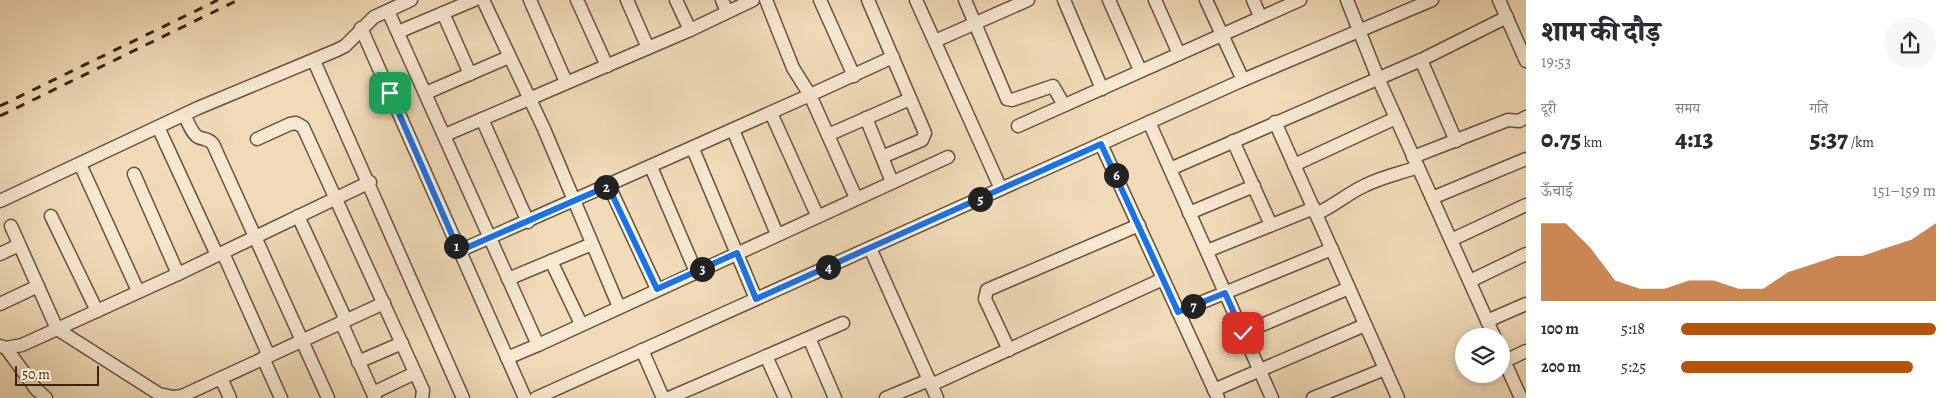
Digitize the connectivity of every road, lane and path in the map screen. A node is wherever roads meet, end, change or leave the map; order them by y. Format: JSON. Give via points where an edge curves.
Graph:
{"nodes":[{"id":1,"x":411,"y":0,"type":"edge"},
{"id":2,"x":474,"y":0,"type":"edge"},
{"id":3,"x":482,"y":0,"type":"edge"},
{"id":4,"x":530,"y":0,"type":"edge"},
{"id":5,"x":576,"y":0,"type":"edge"},
{"id":6,"x":627,"y":0,"type":"edge"},
{"id":7,"x":676,"y":0,"type":"edge"},
{"id":8,"x":722,"y":0,"type":"edge"},
{"id":9,"x":753,"y":0,"type":"edge"},
{"id":10,"x":766,"y":0,"type":"edge"},
{"id":11,"x":820,"y":0,"type":"edge"},
{"id":12,"x":868,"y":0,"type":"edge"},
{"id":13,"x":916,"y":0,"type":"edge"},
{"id":14,"x":964,"y":0,"type":"edge"},
{"id":15,"x":1028,"y":0,"type":"edge"},
{"id":16,"x":1064,"y":0,"type":"edge"},
{"id":17,"x":1109,"y":0,"type":"edge"},
{"id":18,"x":1156,"y":0,"type":"edge"},
{"id":19,"x":1206,"y":0,"type":"edge"},
{"id":20,"x":1253,"y":0,"type":"edge"},
{"id":21,"x":1300,"y":0,"type":"edge"},
{"id":22,"x":1347,"y":0,"type":"edge"},
{"id":23,"x":1432,"y":0,"type":"edge"},
{"id":24,"x":1499,"y":0,"type":"edge"},
{"id":25,"x":1013,"y":3,"type":"edge"},
{"id":26,"x":388,"y":11,"type":"junction"},
{"id":27,"x":727,"y":12,"type":"junction"},
{"id":28,"x":443,"y":13,"type":"junction"},
{"id":29,"x":1260,"y":16,"type":"junction"},
{"id":30,"x":1507,"y":18,"type":"junction"},
{"id":31,"x":974,"y":24,"type":"junction"},
{"id":32,"x":361,"y":28,"type":"junction"},
{"id":33,"x":690,"y":30,"type":"junction"},
{"id":34,"x":1359,"y":31,"type":"junction"},
{"id":35,"x":398,"y":32,"type":"junction"},
{"id":36,"x":1222,"y":34,"type":"junction"},
{"id":37,"x":935,"y":41,"type":"junction"},
{"id":38,"x":648,"y":48,"type":"junction"},
{"id":39,"x":1179,"y":54,"type":"junction"},
{"id":40,"x":509,"y":57,"type":"junction"},
{"id":41,"x":892,"y":57,"type":"junction"},
{"id":42,"x":1421,"y":60,"type":"junction"},
{"id":43,"x":314,"y":61,"type":"junction"},
{"id":44,"x":1526,"y":61,"type":"edge"},
{"id":45,"x":606,"y":66,"type":"junction"},
{"id":46,"x":1140,"y":70,"type":"junction"},
{"id":47,"x":470,"y":74,"type":"junction"},
{"id":48,"x":854,"y":76,"type":"junction"},
{"id":49,"x":1378,"y":78,"type":"junction"},
{"id":50,"x":1243,"y":80,"type":"junction"},
{"id":51,"x":566,"y":82,"type":"junction"},
{"id":52,"x":1102,"y":89,"type":"junction"},
{"id":53,"x":426,"y":93,"type":"junction"},
{"id":54,"x":810,"y":95,"type":"junction"},
{"id":55,"x":528,"y":98,"type":"junction"},
{"id":56,"x":910,"y":99,"type":"junction"},
{"id":57,"x":1064,"y":106,"type":"junction"},
{"id":58,"x":771,"y":113,"type":"junction"},
{"id":59,"x":184,"y":115,"type":"junction"},
{"id":60,"x":1526,"y":117,"type":"edge"},
{"id":61,"x":866,"y":118,"type":"junction"},
{"id":62,"x":1396,"y":118,"type":"junction"},
{"id":63,"x":482,"y":119,"type":"junction"},
{"id":64,"x":1149,"y":122,"type":"junction"},
{"id":65,"x":1275,"y":122,"type":"junction"},
{"id":66,"x":1018,"y":126,"type":"dead end"},
{"id":67,"x":158,"y":127,"type":"junction"},
{"id":68,"x":734,"y":130,"type":"junction"},
{"id":69,"x":445,"y":135,"type":"junction"},
{"id":70,"x":828,"y":135,"type":"junction"},
{"id":71,"x":257,"y":139,"type":"dead end"},
{"id":72,"x":1456,"y":140,"type":"junction"},
{"id":73,"x":1233,"y":141,"type":"junction"},
{"id":74,"x":1101,"y":144,"type":"junction"},
{"id":75,"x":693,"y":149,"type":"junction"},
{"id":76,"x":882,"y":157,"type":"junction"},
{"id":77,"x":948,"y":157,"type":"dead end"},
{"id":78,"x":1526,"y":159,"type":"edge"},
{"id":79,"x":1415,"y":162,"type":"junction"},
{"id":80,"x":80,"y":164,"type":"junction"},
{"id":81,"x":1294,"y":165,"type":"junction"},
{"id":82,"x":651,"y":167,"type":"junction"},
{"id":83,"x":1170,"y":169,"type":"junction"},
{"id":84,"x":134,"y":174,"type":"dead end"},
{"id":85,"x":370,"y":182,"type":"junction"},
{"id":86,"x":892,"y":182,"type":"junction"},
{"id":87,"x":608,"y":186,"type":"junction"},
{"id":88,"x":1254,"y":186,"type":"junction"},
{"id":89,"x":1001,"y":189,"type":"junction"},
{"id":90,"x":336,"y":197,"type":"junction"},
{"id":91,"x":856,"y":198,"type":"junction"},
{"id":92,"x":1432,"y":198,"type":"junction"},
{"id":93,"x":574,"y":201,"type":"junction"},
{"id":94,"x":0,"y":202,"type":"edge"},
{"id":95,"x":1526,"y":205,"type":"edge"},
{"id":96,"x":1315,"y":211,"type":"junction"},
{"id":97,"x":1189,"y":213,"type":"junction"},
{"id":98,"x":817,"y":215,"type":"junction"},
{"id":99,"x":51,"y":216,"type":"dead end"},
{"id":100,"x":298,"y":216,"type":"junction"},
{"id":101,"x":528,"y":222,"type":"junction"},
{"id":102,"x":1138,"y":225,"type":"junction"},
{"id":103,"x":1272,"y":225,"type":"junction"},
{"id":104,"x":11,"y":226,"type":"dead end"},
{"id":105,"x":777,"y":234,"type":"junction"},
{"id":106,"x":255,"y":236,"type":"junction"},
{"id":107,"x":491,"y":238,"type":"junction"},
{"id":108,"x":1451,"y":240,"type":"junction"},
{"id":109,"x":592,"y":244,"type":"junction"},
{"id":110,"x":19,"y":245,"type":"junction"},
{"id":111,"x":870,"y":248,"type":"junction"},
{"id":112,"x":1332,"y":249,"type":"junction"},
{"id":113,"x":459,"y":251,"type":"junction"},
{"id":114,"x":1207,"y":251,"type":"junction"},
{"id":115,"x":737,"y":253,"type":"junction"},
{"id":116,"x":0,"y":254,"type":"edge"},
{"id":117,"x":220,"y":254,"type":"junction"},
{"id":118,"x":1526,"y":254,"type":"edge"},
{"id":119,"x":551,"y":261,"type":"junction"},
{"id":120,"x":696,"y":272,"type":"junction"},
{"id":121,"x":178,"y":274,"type":"junction"},
{"id":122,"x":508,"y":279,"type":"junction"},
{"id":123,"x":1163,"y":279,"type":"junction"},
{"id":124,"x":1470,"y":281,"type":"junction"},
{"id":125,"x":38,"y":286,"type":"junction"},
{"id":126,"x":1349,"y":288,"type":"junction"},
{"id":127,"x":657,"y":289,"type":"junction"},
{"id":128,"x":138,"y":291,"type":"junction"},
{"id":129,"x":1225,"y":293,"type":"junction"},
{"id":130,"x":756,"y":299,"type":"junction"},
{"id":131,"x":384,"y":303,"type":"junction"},
{"id":132,"x":0,"y":304,"type":"edge"},
{"id":133,"x":1526,"y":304,"type":"edge"},
{"id":134,"x":618,"y":307,"type":"junction"},
{"id":135,"x":97,"y":310,"type":"junction"},
{"id":136,"x":1178,"y":312,"type":"junction"},
{"id":137,"x":343,"y":321,"type":"junction"},
{"id":138,"x":1487,"y":321,"type":"junction"},
{"id":139,"x":843,"y":323,"type":"dead end"},
{"id":140,"x":581,"y":324,"type":"junction"},
{"id":141,"x":1365,"y":325,"type":"junction"},
{"id":142,"x":1490,"y":328,"type":"edge"},
{"id":143,"x":57,"y":329,"type":"junction"},
{"id":144,"x":1243,"y":333,"type":"junction"},
{"id":145,"x":808,"y":338,"type":"junction"},
{"id":146,"x":302,"y":340,"type":"junction"},
{"id":147,"x":402,"y":343,"type":"junction"},
{"id":148,"x":538,"y":345,"type":"junction"},
{"id":149,"x":3,"y":347,"type":"edge"},
{"id":150,"x":642,"y":350,"type":"junction"},
{"id":151,"x":1009,"y":350,"type":"junction"},
{"id":152,"x":1526,"y":351,"type":"edge"},
{"id":153,"x":1510,"y":355,"type":"edge"},
{"id":154,"x":766,"y":356,"type":"junction"},
{"id":155,"x":266,"y":357,"type":"junction"},
{"id":156,"x":507,"y":358,"type":"junction"},
{"id":157,"x":358,"y":362,"type":"junction"},
{"id":158,"x":1385,"y":369,"type":"junction"},
{"id":159,"x":1260,"y":370,"type":"junction"},
{"id":160,"x":415,"y":373,"type":"junction"},
{"id":161,"x":1510,"y":373,"type":"edge"},
{"id":162,"x":221,"y":378,"type":"junction"},
{"id":163,"x":930,"y":383,"type":"junction"},
{"id":164,"x":558,"y":394,"type":"edge"},
{"id":165,"x":1216,"y":394,"type":"edge"},
{"id":166,"x":374,"y":396,"type":"edge"},
{"id":167,"x":1526,"y":396,"type":"edge"},
{"id":168,"x":781,"y":397,"type":"edge"},
{"id":169,"x":46,"y":398,"type":"edge"},
{"id":170,"x":174,"y":398,"type":"edge"},
{"id":171,"x":230,"y":398,"type":"edge"},
{"id":172,"x":281,"y":398,"type":"edge"},
{"id":173,"x":328,"y":398,"type":"edge"},
{"id":174,"x":422,"y":398,"type":"edge"},
{"id":175,"x":463,"y":398,"type":"edge"},
{"id":176,"x":525,"y":398,"type":"edge"},
{"id":177,"x":536,"y":398,"type":"edge"},
{"id":178,"x":663,"y":398,"type":"edge"},
{"id":179,"x":669,"y":398,"type":"edge"},
{"id":180,"x":835,"y":398,"type":"edge"},
{"id":181,"x":886,"y":398,"type":"edge"},
{"id":182,"x":937,"y":398,"type":"edge"},
{"id":183,"x":1272,"y":398,"type":"edge"},
{"id":184,"x":1314,"y":398,"type":"edge"},
{"id":185,"x":1398,"y":398,"type":"edge"},
{"id":186,"x":1521,"y":398,"type":"edge"}],
"edges":[{"from":1,"to":26,"type":"street"},
{"from":2,"to":28,"type":"street"},
{"from":3,"to":40,"type":"street"},
{"from":4,"to":51,"type":"street"},
{"from":5,"to":45,"type":"street"},
{"from":6,"to":38,"type":"street"},
{"from":7,"to":33,"type":"street"},
{"from":8,"to":27,"type":"street"},
{"from":9,"to":27,"type":"street"},
{"from":10,"to":54,"type":"street","via":[[793,68]]},
{"from":11,"to":48,"type":"street"},
{"from":12,"to":41,"type":"street"},
{"from":13,"to":37,"type":"street"},
{"from":14,"to":31,"type":"street"},
{"from":15,"to":25,"type":"street"},
{"from":16,"to":52,"type":"street"},
{"from":17,"to":46,"type":"street"},
{"from":18,"to":39,"type":"street"},
{"from":19,"to":36,"type":"street"},
{"from":20,"to":29,"type":"street"},
{"from":21,"to":29,"type":"street"},
{"from":22,"to":34,"type":"street"},
{"from":23,"to":34,"type":"street"},
{"from":24,"to":30,"type":"street"},
{"from":25,"to":31,"type":"street"},
{"from":26,"to":32,"type":"street"},
{"from":26,"to":35,"type":"street"},
{"from":27,"to":33,"type":"street"},
{"from":28,"to":35,"type":"street"},
{"from":28,"to":47,"type":"street"},
{"from":29,"to":36,"type":"street"},
{"from":30,"to":42,"type":"street"},
{"from":30,"to":44,"type":"street"},
{"from":31,"to":37,"type":"street"},
{"from":31,"to":57,"type":"street","via":[[1007,99],[1053,86]]},
{"from":32,"to":43,"type":"street","via":[[341,48]]},
{"from":32,"to":113,"type":"street"},
{"from":33,"to":38,"type":"street"},
{"from":34,"to":49,"type":"street"},
{"from":34,"to":50,"type":"street"},
{"from":35,"to":53,"type":"street"},
{"from":36,"to":39,"type":"street"},
{"from":36,"to":50,"type":"street"},
{"from":37,"to":89,"type":"street"},
{"from":38,"to":45,"type":"street"},
{"from":39,"to":46,"type":"street"},
{"from":40,"to":47,"type":"street"},
{"from":40,"to":55,"type":"street"},
{"from":41,"to":48,"type":"street"},
{"from":41,"to":56,"type":"street"},
{"from":42,"to":49,"type":"street"},
{"from":42,"to":72,"type":"street"},
{"from":43,"to":59,"type":"street"},
{"from":43,"to":85,"type":"street"},
{"from":45,"to":51,"type":"street"},
{"from":46,"to":52,"type":"street"},
{"from":47,"to":53,"type":"street"},
{"from":48,"to":54,"type":"street"},
{"from":49,"to":62,"type":"street"},
{"from":49,"to":65,"type":"street"},
{"from":50,"to":64,"type":"street"},
{"from":51,"to":55,"type":"street"},
{"from":52,"to":57,"type":"street"},
{"from":53,"to":69,"type":"street"},
{"from":54,"to":58,"type":"street"},
{"from":54,"to":70,"type":"street"},
{"from":55,"to":63,"type":"street"},
{"from":55,"to":93,"type":"street"},
{"from":56,"to":61,"type":"street"},
{"from":56,"to":76,"type":"street","via":[[925,133],[924,138]]},
{"from":57,"to":66,"type":"street"},
{"from":58,"to":68,"type":"street"},
{"from":58,"to":98,"type":"street"},
{"from":59,"to":67,"type":"street"},
{"from":59,"to":106,"type":"street","via":[[194,134],[213,144]]},
{"from":60,"to":72,"type":"street","via":[[1519,121],[1508,120]]},
{"from":61,"to":70,"type":"street"},
{"from":61,"to":76,"type":"street"},
{"from":62,"to":79,"type":"street"},
{"from":62,"to":81,"type":"street"},
{"from":63,"to":69,"type":"street"},
{"from":63,"to":101,"type":"street"},
{"from":64,"to":74,"type":"street"},
{"from":64,"to":83,"type":"street"},
{"from":65,"to":73,"type":"street"},
{"from":65,"to":81,"type":"street"},
{"from":67,"to":80,"type":"street"},
{"from":67,"to":117,"type":"street"},
{"from":68,"to":75,"type":"street"},
{"from":68,"to":105,"type":"street"},
{"from":69,"to":107,"type":"street"},
{"from":70,"to":91,"type":"street"},
{"from":71,"to":90,"type":"street","via":[[290,124],[299,124]]},
{"from":72,"to":79,"type":"street"},
{"from":73,"to":83,"type":"street"},
{"from":73,"to":88,"type":"street"},
{"from":74,"to":89,"type":"street"},
{"from":74,"to":102,"type":"street"},
{"from":75,"to":82,"type":"street"},
{"from":75,"to":115,"type":"street"},
{"from":76,"to":86,"type":"street"},
{"from":77,"to":86,"type":"street"},
{"from":78,"to":92,"type":"street"},
{"from":79,"to":92,"type":"street"},
{"from":79,"to":96,"type":"street","via":[[1366,184],[1336,204]]},
{"from":80,"to":94,"type":"street"},
{"from":80,"to":128,"type":"street"},
{"from":81,"to":96,"type":"street"},
{"from":82,"to":87,"type":"street"},
{"from":82,"to":120,"type":"street"},
{"from":83,"to":97,"type":"street"},
{"from":84,"to":121,"type":"street"},
{"from":85,"to":90,"type":"street"},
{"from":85,"to":175,"type":"street"},
{"from":86,"to":91,"type":"street"},
{"from":87,"to":93,"type":"street"},
{"from":87,"to":127,"type":"street"},
{"from":88,"to":97,"type":"street"},
{"from":88,"to":103,"type":"street"},
{"from":89,"to":111,"type":"street"},
{"from":90,"to":100,"type":"street"},
{"from":90,"to":131,"type":"street"},
{"from":91,"to":98,"type":"street"},
{"from":92,"to":108,"type":"street"},
{"from":93,"to":101,"type":"street"},
{"from":93,"to":109,"type":"street"},
{"from":95,"to":108,"type":"street"},
{"from":96,"to":103,"type":"street"},
{"from":96,"to":112,"type":"street"},
{"from":97,"to":114,"type":"street"},
{"from":98,"to":105,"type":"street"},
{"from":99,"to":135,"type":"street"},
{"from":100,"to":106,"type":"street"},
{"from":100,"to":137,"type":"street"},
{"from":101,"to":107,"type":"street"},
{"from":102,"to":123,"type":"street"},
{"from":102,"to":151,"type":"street","via":[[988,290],[985,299]]},
{"from":103,"to":114,"type":"street"},
{"from":104,"to":110,"type":"street"},
{"from":105,"to":115,"type":"street"},
{"from":106,"to":117,"type":"street"},
{"from":106,"to":146,"type":"street"},
{"from":107,"to":113,"type":"street"},
{"from":107,"to":122,"type":"street"},
{"from":108,"to":124,"type":"street"},
{"from":109,"to":119,"type":"street"},
{"from":109,"to":134,"type":"street"},
{"from":110,"to":116,"type":"street"},
{"from":110,"to":125,"type":"street"},
{"from":111,"to":130,"type":"street"},
{"from":111,"to":163,"type":"street"},
{"from":112,"to":126,"type":"street"},
{"from":112,"to":129,"type":"street"},
{"from":113,"to":156,"type":"street"},
{"from":114,"to":129,"type":"street"},
{"from":115,"to":120,"type":"street"},
{"from":115,"to":130,"type":"street"},
{"from":117,"to":121,"type":"street"},
{"from":117,"to":155,"type":"street"},
{"from":118,"to":124,"type":"street"},
{"from":119,"to":122,"type":"street"},
{"from":119,"to":140,"type":"street"},
{"from":120,"to":127,"type":"street"},
{"from":121,"to":128,"type":"street"},
{"from":122,"to":148,"type":"street"},
{"from":123,"to":136,"type":"street"},
{"from":123,"to":151,"type":"street"},
{"from":124,"to":138,"type":"street"},
{"from":125,"to":132,"type":"street"},
{"from":125,"to":143,"type":"street"},
{"from":126,"to":141,"type":"street"},
{"from":126,"to":144,"type":"street"},
{"from":127,"to":134,"type":"street"},
{"from":128,"to":135,"type":"street"},
{"from":129,"to":136,"type":"street"},
{"from":129,"to":144,"type":"street"},
{"from":130,"to":150,"type":"street"},
{"from":131,"to":137,"type":"street"},
{"from":131,"to":147,"type":"street"},
{"from":133,"to":138,"type":"street"},
{"from":134,"to":140,"type":"street"},
{"from":135,"to":143,"type":"street"},
{"from":136,"to":165,"type":"street"},
{"from":137,"to":146,"type":"street"},
{"from":137,"to":157,"type":"street"},
{"from":138,"to":142,"type":"street"},
{"from":139,"to":145,"type":"street"},
{"from":140,"to":148,"type":"street"},
{"from":141,"to":158,"type":"street"},
{"from":141,"to":159,"type":"street"},
{"from":143,"to":149,"type":"street","via":[[22,344]]},
{"from":143,"to":170,"type":"street","via":[[159,394]]},
{"from":144,"to":159,"type":"street"},
{"from":145,"to":154,"type":"street"},
{"from":145,"to":180,"type":"street"},
{"from":146,"to":155,"type":"street"},
{"from":146,"to":173,"type":"street"},
{"from":147,"to":157,"type":"street"},
{"from":147,"to":160,"type":"street"},
{"from":148,"to":156,"type":"street"},
{"from":149,"to":169,"type":"street"},
{"from":150,"to":164,"type":"street"},
{"from":150,"to":178,"type":"street"},
{"from":151,"to":163,"type":"street"},
{"from":152,"to":153,"type":"street"},
{"from":154,"to":168,"type":"street"},
{"from":154,"to":179,"type":"street"},
{"from":155,"to":162,"type":"street"},
{"from":155,"to":172,"type":"street"},
{"from":156,"to":176,"type":"street"},
{"from":157,"to":166,"type":"street"},
{"from":158,"to":184,"type":"street"},
{"from":158,"to":185,"type":"street"},
{"from":159,"to":165,"type":"street"},
{"from":159,"to":183,"type":"street"},
{"from":160,"to":166,"type":"street"},
{"from":160,"to":174,"type":"street","via":[[423,390]]},
{"from":161,"to":186,"type":"street"},
{"from":162,"to":170,"type":"street"},
{"from":162,"to":171,"type":"street"},
{"from":163,"to":181,"type":"street"},
{"from":163,"to":182,"type":"street"},
{"from":164,"to":177,"type":"street"},
{"from":167,"to":186,"type":"street"}]}
